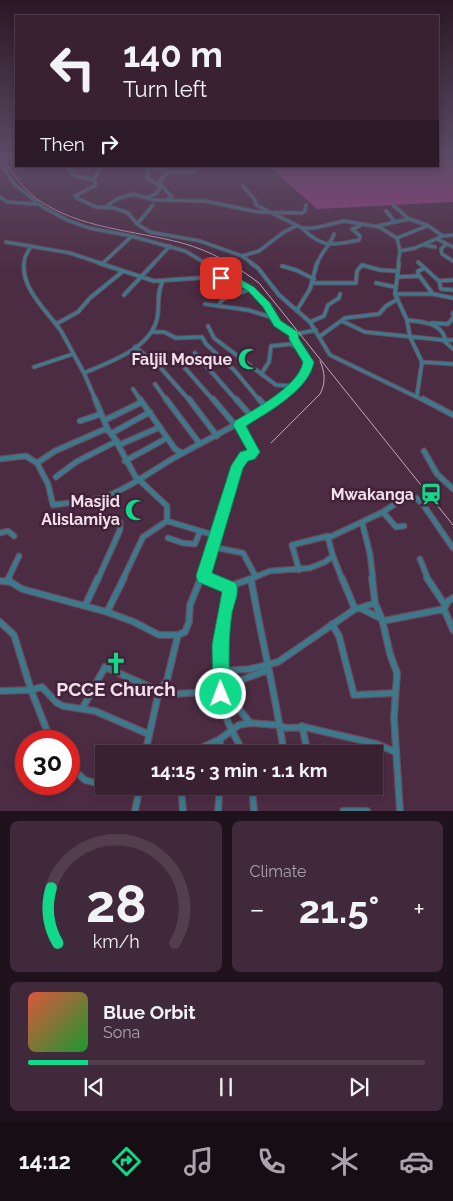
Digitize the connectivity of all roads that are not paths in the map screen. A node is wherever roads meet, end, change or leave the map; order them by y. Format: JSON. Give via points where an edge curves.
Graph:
{"nodes":[{"id":1,"x":0,"y":197,"type":"edge"},
{"id":2,"x":29,"y":197,"type":"edge"},
{"id":3,"x":76,"y":197,"type":"edge"},
{"id":4,"x":123,"y":197,"type":"edge"},
{"id":5,"x":143,"y":197,"type":"edge"},
{"id":6,"x":149,"y":197,"type":"edge"},
{"id":7,"x":172,"y":197,"type":"edge"},
{"id":8,"x":252,"y":197,"type":"edge"},
{"id":9,"x":146,"y":198,"type":"junction"},
{"id":10,"x":166,"y":200,"type":"junction"},
{"id":11,"x":37,"y":204,"type":"junction"},
{"id":12,"x":153,"y":205,"type":"dead end"},
{"id":13,"x":306,"y":205,"type":"dead end"},
{"id":14,"x":394,"y":206,"type":"dead end"},
{"id":15,"x":104,"y":208,"type":"junction"},
{"id":16,"x":386,"y":211,"type":"dead end"},
{"id":17,"x":269,"y":213,"type":"junction"},
{"id":18,"x":409,"y":219,"type":"junction"},
{"id":19,"x":395,"y":222,"type":"junction"},
{"id":20,"x":137,"y":224,"type":"junction"},
{"id":21,"x":364,"y":225,"type":"junction"},
{"id":22,"x":296,"y":226,"type":"junction"},
{"id":23,"x":377,"y":226,"type":"junction"},
{"id":24,"x":429,"y":226,"type":"junction"},
{"id":25,"x":302,"y":228,"type":"junction"},
{"id":26,"x":334,"y":234,"type":"dead end"},
{"id":27,"x":453,"y":235,"type":"edge"},
{"id":28,"x":132,"y":236,"type":"junction"},
{"id":29,"x":443,"y":236,"type":"junction"},
{"id":30,"x":397,"y":238,"type":"junction"},
{"id":31,"x":437,"y":239,"type":"junction"},
{"id":32,"x":6,"y":242,"type":"dead end"},
{"id":33,"x":446,"y":244,"type":"junction"},
{"id":34,"x":330,"y":245,"type":"junction"},
{"id":35,"x":424,"y":245,"type":"junction"},
{"id":36,"x":31,"y":246,"type":"junction"},
{"id":37,"x":170,"y":246,"type":"junction"},
{"id":38,"x":435,"y":247,"type":"dead end"},
{"id":39,"x":453,"y":247,"type":"edge"},
{"id":40,"x":400,"y":251,"type":"junction"},
{"id":41,"x":242,"y":256,"type":"junction"},
{"id":42,"x":453,"y":261,"type":"edge"},
{"id":43,"x":104,"y":262,"type":"dead end"},
{"id":44,"x":418,"y":262,"type":"dead end"},
{"id":45,"x":282,"y":266,"type":"dead end"},
{"id":46,"x":425,"y":268,"type":"junction"},
{"id":47,"x":122,"y":271,"type":"junction"},
{"id":48,"x":397,"y":271,"type":"junction"},
{"id":49,"x":228,"y":276,"type":"junction"},
{"id":50,"x":419,"y":276,"type":"junction"},
{"id":51,"x":142,"y":277,"type":"junction"},
{"id":52,"x":396,"y":277,"type":"junction"},
{"id":53,"x":453,"y":280,"type":"edge"},
{"id":54,"x":314,"y":281,"type":"junction"},
{"id":55,"x":439,"y":281,"type":"junction"},
{"id":56,"x":162,"y":282,"type":"junction"},
{"id":57,"x":376,"y":283,"type":"dead end"},
{"id":58,"x":395,"y":288,"type":"junction"},
{"id":59,"x":251,"y":289,"type":"junction"},
{"id":60,"x":453,"y":290,"type":"edge"},
{"id":61,"x":340,"y":294,"type":"dead end"},
{"id":62,"x":395,"y":294,"type":"junction"},
{"id":63,"x":433,"y":294,"type":"junction"},
{"id":64,"x":124,"y":295,"type":"dead end"},
{"id":65,"x":453,"y":298,"type":"edge"},
{"id":66,"x":398,"y":299,"type":"junction"},
{"id":67,"x":206,"y":304,"type":"dead end"},
{"id":68,"x":218,"y":306,"type":"junction"},
{"id":69,"x":297,"y":310,"type":"junction"},
{"id":70,"x":453,"y":315,"type":"edge"},
{"id":71,"x":274,"y":318,"type":"junction"},
{"id":72,"x":407,"y":320,"type":"junction"},
{"id":73,"x":342,"y":321,"type":"junction"},
{"id":74,"x":310,"y":322,"type":"junction"},
{"id":75,"x":432,"y":323,"type":"junction"},
{"id":76,"x":56,"y":324,"type":"junction"},
{"id":77,"x":208,"y":326,"type":"dead end"},
{"id":78,"x":316,"y":330,"type":"junction"},
{"id":79,"x":152,"y":332,"type":"junction"},
{"id":80,"x":295,"y":334,"type":"junction"},
{"id":81,"x":410,"y":337,"type":"junction"},
{"id":82,"x":319,"y":338,"type":"junction"},
{"id":83,"x":443,"y":340,"type":"junction"},
{"id":84,"x":453,"y":340,"type":"edge"},
{"id":85,"x":134,"y":347,"type":"junction"},
{"id":86,"x":453,"y":349,"type":"edge"},
{"id":87,"x":301,"y":351,"type":"junction"},
{"id":88,"x":195,"y":353,"type":"dead end"},
{"id":89,"x":73,"y":354,"type":"junction"},
{"id":90,"x":422,"y":362,"type":"junction"},
{"id":91,"x":453,"y":364,"type":"edge"},
{"id":92,"x":34,"y":367,"type":"dead end"},
{"id":93,"x":184,"y":368,"type":"dead end"},
{"id":94,"x":84,"y":372,"type":"junction"},
{"id":95,"x":261,"y":374,"type":"junction"},
{"id":96,"x":155,"y":384,"type":"dead end"},
{"id":97,"x":293,"y":386,"type":"junction"},
{"id":98,"x":133,"y":389,"type":"dead end"},
{"id":99,"x":417,"y":395,"type":"junction"},
{"id":100,"x":142,"y":402,"type":"junction"},
{"id":101,"x":266,"y":408,"type":"junction"},
{"id":102,"x":150,"y":412,"type":"junction"},
{"id":103,"x":101,"y":414,"type":"junction"},
{"id":104,"x":453,"y":415,"type":"edge"},
{"id":105,"x":251,"y":416,"type":"junction"},
{"id":106,"x":105,"y":420,"type":"junction"},
{"id":107,"x":80,"y":421,"type":"dead end"},
{"id":108,"x":238,"y":426,"type":"junction"},
{"id":109,"x":160,"y":427,"type":"junction"},
{"id":110,"x":110,"y":431,"type":"junction"},
{"id":111,"x":217,"y":436,"type":"junction"},
{"id":112,"x":167,"y":438,"type":"junction"},
{"id":113,"x":118,"y":443,"type":"junction"},
{"id":114,"x":200,"y":444,"type":"junction"},
{"id":115,"x":424,"y":451,"type":"dead end"},
{"id":116,"x":182,"y":453,"type":"junction"},
{"id":117,"x":0,"y":459,"type":"edge"},
{"id":118,"x":125,"y":461,"type":"junction"},
{"id":119,"x":37,"y":462,"type":"junction"},
{"id":120,"x":56,"y":477,"type":"dead end"},
{"id":121,"x":137,"y":479,"type":"junction"},
{"id":122,"x":453,"y":490,"type":"edge"},
{"id":123,"x":384,"y":512,"type":"junction"},
{"id":124,"x":167,"y":521,"type":"junction"},
{"id":125,"x":120,"y":522,"type":"dead end"},
{"id":126,"x":362,"y":522,"type":"junction"},
{"id":127,"x":404,"y":526,"type":"dead end"},
{"id":128,"x":200,"y":531,"type":"junction"},
{"id":129,"x":0,"y":533,"type":"edge"},
{"id":130,"x":14,"y":536,"type":"dead end"},
{"id":131,"x":217,"y":536,"type":"junction"},
{"id":132,"x":328,"y":536,"type":"dead end"},
{"id":133,"x":168,"y":538,"type":"dead end"},
{"id":134,"x":213,"y":547,"type":"junction"},
{"id":135,"x":453,"y":548,"type":"edge"},
{"id":136,"x":20,"y":556,"type":"dead end"},
{"id":137,"x":333,"y":556,"type":"junction"},
{"id":138,"x":420,"y":560,"type":"dead end"},
{"id":139,"x":299,"y":570,"type":"junction"},
{"id":140,"x":203,"y":576,"type":"junction"},
{"id":141,"x":253,"y":578,"type":"junction"},
{"id":142,"x":0,"y":581,"type":"edge"},
{"id":143,"x":7,"y":581,"type":"junction"},
{"id":144,"x":231,"y":588,"type":"junction"},
{"id":145,"x":453,"y":598,"type":"edge"},
{"id":146,"x":375,"y":603,"type":"junction"},
{"id":147,"x":85,"y":606,"type":"junction"},
{"id":148,"x":444,"y":607,"type":"junction"},
{"id":149,"x":357,"y":609,"type":"junction"},
{"id":150,"x":107,"y":612,"type":"junction"},
{"id":151,"x":382,"y":620,"type":"junction"},
{"id":152,"x":0,"y":622,"type":"edge"},
{"id":153,"x":332,"y":624,"type":"junction"},
{"id":154,"x":453,"y":630,"type":"edge"},
{"id":155,"x":178,"y":635,"type":"junction"},
{"id":156,"x":268,"y":668,"type":"junction"},
{"id":157,"x":221,"y":671,"type":"junction"},
{"id":158,"x":31,"y":690,"type":"junction"},
{"id":159,"x":158,"y":691,"type":"junction"},
{"id":160,"x":0,"y":692,"type":"edge"},
{"id":161,"x":221,"y":693,"type":"junction"},
{"id":162,"x":395,"y":693,"type":"junction"},
{"id":163,"x":82,"y":709,"type":"junction"},
{"id":164,"x":250,"y":723,"type":"junction"},
{"id":165,"x":302,"y":726,"type":"junction"},
{"id":166,"x":281,"y":727,"type":"junction"},
{"id":167,"x":47,"y":730,"type":"edge"},
{"id":168,"x":231,"y":730,"type":"junction"},
{"id":169,"x":148,"y":734,"type":"junction"},
{"id":170,"x":220,"y":739,"type":"junction"},
{"id":171,"x":147,"y":745,"type":"edge"},
{"id":172,"x":207,"y":745,"type":"edge"},
{"id":173,"x":220,"y":745,"type":"edge"},
{"id":174,"x":240,"y":745,"type":"edge"},
{"id":175,"x":283,"y":745,"type":"edge"},
{"id":176,"x":307,"y":745,"type":"edge"},
{"id":177,"x":395,"y":752,"type":"junction"},
{"id":178,"x":80,"y":776,"type":"edge"},
{"id":179,"x":95,"y":783,"type":"edge"},
{"id":180,"x":139,"y":795,"type":"edge"},
{"id":181,"x":182,"y":795,"type":"edge"},
{"id":182,"x":219,"y":795,"type":"edge"},
{"id":183,"x":253,"y":795,"type":"edge"},
{"id":184,"x":135,"y":811,"type":"edge"},
{"id":185,"x":183,"y":811,"type":"edge"},
{"id":186,"x":218,"y":811,"type":"edge"},
{"id":187,"x":254,"y":811,"type":"edge"},
{"id":188,"x":342,"y":811,"type":"edge"},
{"id":189,"x":364,"y":811,"type":"edge"},
{"id":190,"x":400,"y":811,"type":"edge"}],
"edges":[{"from":1,"to":11,"type":"street","via":[[7,202]]},
{"from":2,"to":11,"type":"street"},
{"from":3,"to":15,"type":"street"},
{"from":4,"to":15,"type":"street"},
{"from":5,"to":9,"type":"street"},
{"from":6,"to":9,"type":"street"},
{"from":7,"to":10,"type":"street"},
{"from":8,"to":17,"type":"street","via":[[256,205]]},
{"from":9,"to":10,"type":"street"},
{"from":10,"to":17,"type":"street","via":[[202,201]]},
{"from":11,"to":28,"type":"street","via":[[89,228]]},
{"from":12,"to":20,"type":"street"},
{"from":13,"to":17,"type":"street","via":[[302,213]]},
{"from":14,"to":18,"type":"street"},
{"from":15,"to":20,"type":"street","via":[[128,213]]},
{"from":16,"to":19,"type":"street"},
{"from":17,"to":22,"type":"street"},
{"from":18,"to":19,"type":"street"},
{"from":18,"to":24,"type":"street"},
{"from":19,"to":23,"type":"street"},
{"from":20,"to":41,"type":"street","via":[[155,233],[200,241]]},
{"from":21,"to":23,"type":"street"},
{"from":21,"to":25,"type":"street","via":[[340,221]]},
{"from":21,"to":34,"type":"street","via":[[352,229],[359,235],[359,240]]},
{"from":22,"to":25,"type":"street"},
{"from":22,"to":41,"type":"street","via":[[259,251]]},
{"from":23,"to":30,"type":"street"},
{"from":24,"to":29,"type":"street"},
{"from":24,"to":30,"type":"street"},
{"from":25,"to":34,"type":"street","via":[[312,239]]},
{"from":26,"to":34,"type":"street"},
{"from":27,"to":29,"type":"street"},
{"from":28,"to":37,"type":"street"},
{"from":28,"to":43,"type":"street"},
{"from":29,"to":31,"type":"street"},
{"from":30,"to":40,"type":"street"},
{"from":31,"to":33,"type":"street"},
{"from":31,"to":35,"type":"street"},
{"from":32,"to":36,"type":"street"},
{"from":33,"to":39,"type":"street"},
{"from":33,"to":42,"type":"street","via":[[441,249],[442,254]]},
{"from":34,"to":54,"type":"street","via":[[317,261]]},
{"from":35,"to":38,"type":"street"},
{"from":35,"to":40,"type":"street"},
{"from":36,"to":47,"type":"street","via":[[70,253]]},
{"from":36,"to":76,"type":"street","via":[[23,260],[26,279],[34,296]]},
{"from":37,"to":49,"type":"street","via":[[185,250]]},
{"from":37,"to":51,"type":"street"},
{"from":40,"to":48,"type":"street"},
{"from":41,"to":69,"type":"street","via":[[258,268]]},
{"from":44,"to":46,"type":"street"},
{"from":45,"to":54,"type":"street"},
{"from":46,"to":50,"type":"street","via":[[418,270]]},
{"from":46,"to":55,"type":"street"},
{"from":47,"to":51,"type":"street"},
{"from":47,"to":76,"type":"street","via":[[78,312]]},
{"from":48,"to":52,"type":"street"},
{"from":48,"to":54,"type":"street","via":[[362,265],[357,271],[356,283],[324,284]]},
{"from":49,"to":56,"type":"street"},
{"from":49,"to":59,"type":"street","via":[[244,282]]},
{"from":50,"to":52,"type":"street"},
{"from":50,"to":63,"type":"street"},
{"from":51,"to":56,"type":"street"},
{"from":51,"to":64,"type":"street"},
{"from":52,"to":58,"type":"street"},
{"from":53,"to":55,"type":"street"},
{"from":54,"to":69,"type":"street"},
{"from":55,"to":60,"type":"street","via":[[441,289]]},
{"from":56,"to":79,"type":"street"},
{"from":57,"to":58,"type":"street"},
{"from":58,"to":62,"type":"street"},
{"from":59,"to":68,"type":"street","via":[[223,299]]},
{"from":59,"to":71,"type":"street"},
{"from":61,"to":74,"type":"street","via":[[328,304],[324,316]]},
{"from":62,"to":63,"type":"street"},
{"from":62,"to":66,"type":"street"},
{"from":63,"to":65,"type":"street"},
{"from":66,"to":72,"type":"street"},
{"from":66,"to":73,"type":"street","via":[[379,314],[351,316]]},
{"from":67,"to":68,"type":"street"},
{"from":68,"to":71,"type":"street"},
{"from":69,"to":74,"type":"street"},
{"from":70,"to":75,"type":"street","via":[[448,324]]},
{"from":71,"to":80,"type":"street","via":[[285,330]]},
{"from":72,"to":75,"type":"street"},
{"from":72,"to":81,"type":"street"},
{"from":73,"to":81,"type":"street","via":[[361,331]]},
{"from":73,"to":82,"type":"street"},
{"from":74,"to":78,"type":"street"},
{"from":75,"to":83,"type":"street","via":[[444,332]]},
{"from":76,"to":89,"type":"street"},
{"from":77,"to":95,"type":"street","via":[[214,338]]},
{"from":78,"to":80,"type":"street"},
{"from":78,"to":82,"type":"street"},
{"from":79,"to":85,"type":"street"},
{"from":79,"to":101,"type":"street","via":[[164,332],[174,338],[202,337]]},
{"from":80,"to":87,"type":"street","via":[[294,339]]},
{"from":81,"to":83,"type":"street"},
{"from":81,"to":90,"type":"street"},
{"from":82,"to":99,"type":"street","via":[[334,357]]},
{"from":83,"to":84,"type":"street"},
{"from":83,"to":86,"type":"street"},
{"from":85,"to":94,"type":"street"},
{"from":85,"to":111,"type":"street","via":[[173,380]]},
{"from":87,"to":95,"type":"street","via":[[291,344],[271,346],[269,362]]},
{"from":87,"to":97,"type":"street","via":[[309,365]]},
{"from":88,"to":105,"type":"street"},
{"from":89,"to":92,"type":"street"},
{"from":89,"to":94,"type":"street"},
{"from":90,"to":91,"type":"street"},
{"from":90,"to":99,"type":"street"},
{"from":93,"to":108,"type":"street"},
{"from":94,"to":103,"type":"street"},
{"from":95,"to":97,"type":"street","via":[[276,385]]},
{"from":96,"to":114,"type":"street"},
{"from":97,"to":101,"type":"street"},
{"from":98,"to":100,"type":"street"},
{"from":99,"to":104,"type":"street"},
{"from":100,"to":102,"type":"street"},
{"from":100,"to":106,"type":"street"},
{"from":101,"to":105,"type":"street"},
{"from":102,"to":109,"type":"street"},
{"from":102,"to":110,"type":"street"},
{"from":103,"to":106,"type":"street"},
{"from":103,"to":107,"type":"street"},
{"from":105,"to":108,"type":"street"},
{"from":106,"to":110,"type":"street"},
{"from":108,"to":111,"type":"street"},
{"from":108,"to":131,"type":"street","via":[[254,452],[239,462]]},
{"from":109,"to":112,"type":"street"},
{"from":109,"to":113,"type":"street"},
{"from":110,"to":113,"type":"street"},
{"from":110,"to":119,"type":"street","via":[[103,430]]},
{"from":111,"to":114,"type":"street"},
{"from":112,"to":116,"type":"street"},
{"from":112,"to":118,"type":"street"},
{"from":113,"to":118,"type":"street"},
{"from":113,"to":120,"type":"street","via":[[76,462]]},
{"from":114,"to":116,"type":"street"},
{"from":115,"to":122,"type":"street","via":[[437,474]]},
{"from":116,"to":121,"type":"street"},
{"from":117,"to":119,"type":"street","via":[[26,456]]},
{"from":118,"to":121,"type":"street"},
{"from":119,"to":121,"type":"street","via":[[54,505],[109,495]]},
{"from":121,"to":124,"type":"street","via":[[168,506]]},
{"from":123,"to":126,"type":"street"},
{"from":123,"to":127,"type":"street","via":[[396,527]]},
{"from":123,"to":135,"type":"street","via":[[404,498],[416,498]]},
{"from":124,"to":128,"type":"street"},
{"from":124,"to":150,"type":"street","via":[[143,537]]},
{"from":125,"to":147,"type":"street","via":[[120,530]]},
{"from":126,"to":137,"type":"street","via":[[328,538]]},
{"from":126,"to":146,"type":"street","via":[[370,554]]},
{"from":128,"to":131,"type":"street"},
{"from":128,"to":133,"type":"street","via":[[195,544]]},
{"from":129,"to":130,"type":"street","via":[[8,531]]},
{"from":131,"to":134,"type":"street"},
{"from":132,"to":139,"type":"street","via":[[292,545]]},
{"from":134,"to":140,"type":"street"},
{"from":134,"to":141,"type":"street","via":[[243,553]]},
{"from":136,"to":143,"type":"street"},
{"from":137,"to":139,"type":"street","via":[[322,566]]},
{"from":137,"to":149,"type":"street"},
{"from":138,"to":148,"type":"street"},
{"from":139,"to":141,"type":"street","via":[[272,571]]},
{"from":140,"to":144,"type":"street"},
{"from":140,"to":155,"type":"street","via":[[190,606],[185,632]]},
{"from":141,"to":144,"type":"street"},
{"from":141,"to":156,"type":"street"},
{"from":142,"to":143,"type":"street"},
{"from":143,"to":147,"type":"street","via":[[22,589]]},
{"from":144,"to":157,"type":"street","via":[[220,645]]},
{"from":145,"to":148,"type":"street"},
{"from":146,"to":149,"type":"street"},
{"from":146,"to":151,"type":"street"},
{"from":147,"to":150,"type":"street"},
{"from":148,"to":151,"type":"street"},
{"from":148,"to":154,"type":"street"},
{"from":149,"to":151,"type":"street"},
{"from":149,"to":153,"type":"street"},
{"from":150,"to":155,"type":"street","via":[[160,634]]},
{"from":151,"to":162,"type":"street","via":[[397,674]]},
{"from":152,"to":158,"type":"street","via":[[14,634]]},
{"from":153,"to":156,"type":"street"},
{"from":153,"to":162,"type":"street","via":[[339,636],[354,695]]},
{"from":155,"to":159,"type":"street","via":[[167,680]]},
{"from":156,"to":157,"type":"street"},
{"from":156,"to":161,"type":"street","via":[[236,682]]},
{"from":156,"to":166,"type":"street"},
{"from":157,"to":161,"type":"street"},
{"from":158,"to":160,"type":"street"},
{"from":158,"to":163,"type":"street","via":[[42,687],[57,703]]},
{"from":158,"to":167,"type":"street"},
{"from":159,"to":161,"type":"street"},
{"from":159,"to":163,"type":"street","via":[[104,667]]},
{"from":159,"to":169,"type":"street"},
{"from":161,"to":164,"type":"street","via":[[233,701]]},
{"from":161,"to":168,"type":"street"},
{"from":162,"to":177,"type":"street"},
{"from":163,"to":169,"type":"street"},
{"from":164,"to":166,"type":"street"},
{"from":164,"to":168,"type":"street"},
{"from":165,"to":166,"type":"street"},
{"from":165,"to":176,"type":"street"},
{"from":165,"to":177,"type":"street","via":[[377,744]]},
{"from":166,"to":175,"type":"street"},
{"from":168,"to":170,"type":"street"},
{"from":168,"to":174,"type":"street"},
{"from":169,"to":171,"type":"street"},
{"from":170,"to":172,"type":"street"},
{"from":170,"to":173,"type":"street"},
{"from":177,"to":190,"type":"street"},
{"from":178,"to":179,"type":"street"},
{"from":180,"to":184,"type":"street"},
{"from":181,"to":185,"type":"street"},
{"from":182,"to":186,"type":"street"},
{"from":183,"to":187,"type":"street"},
{"from":188,"to":189,"type":"street"}]}
